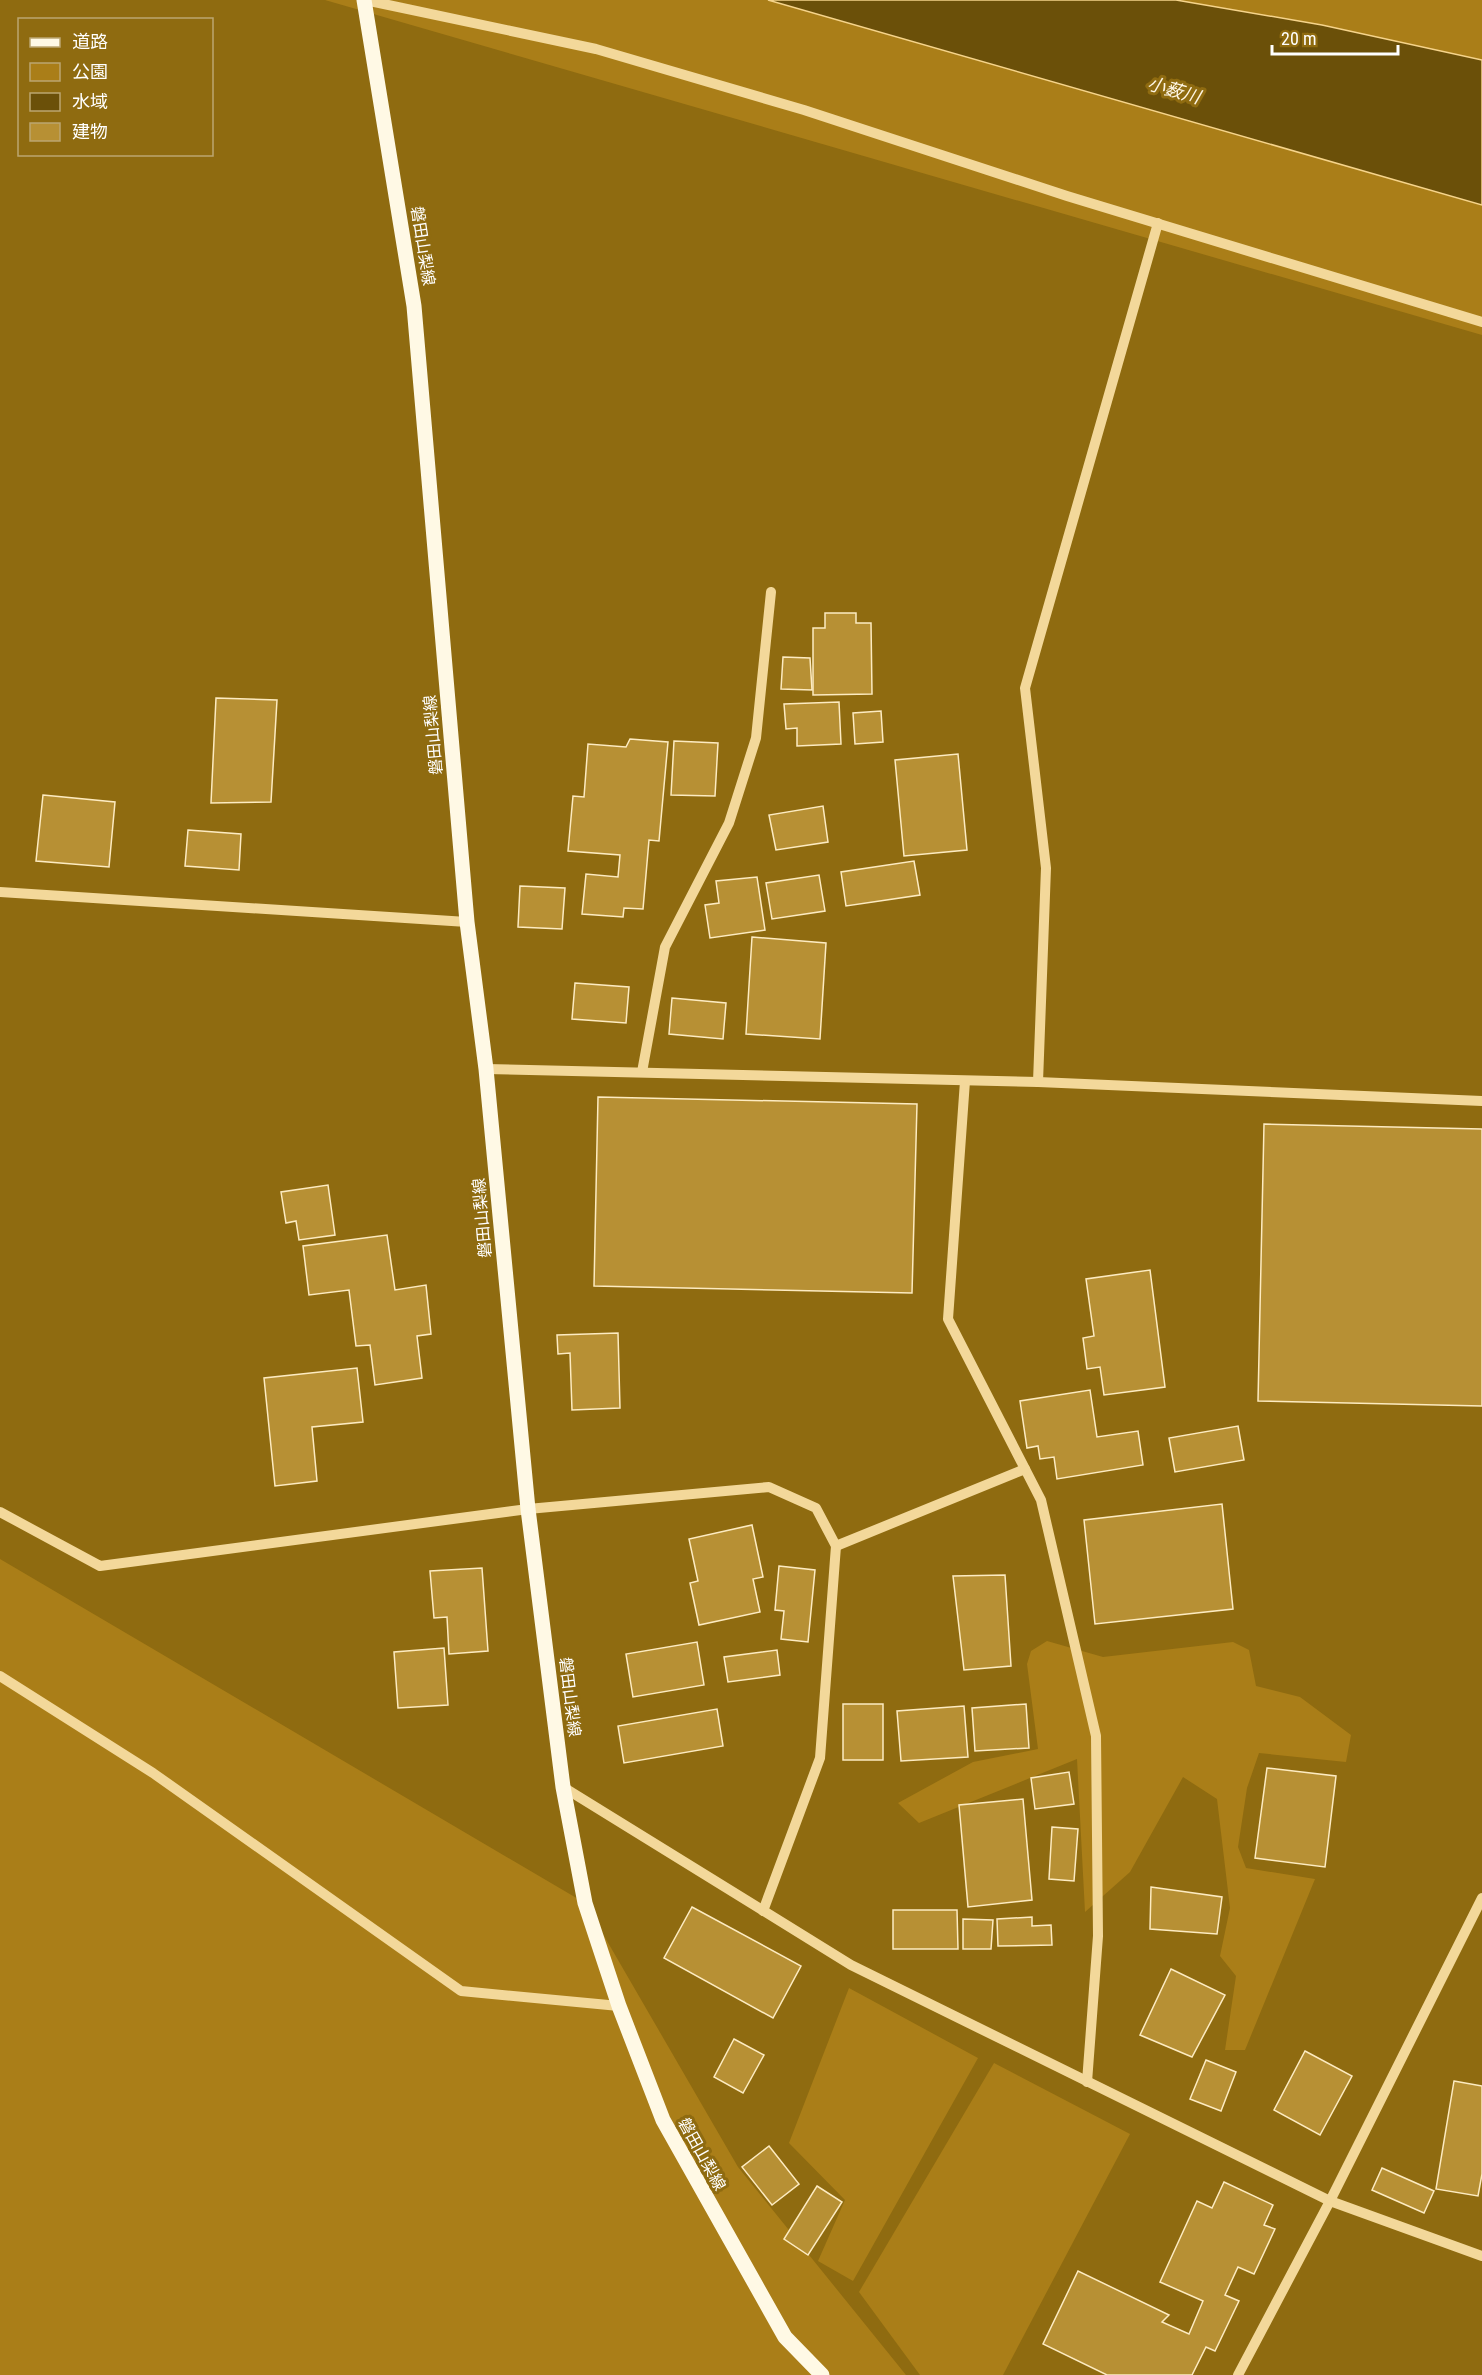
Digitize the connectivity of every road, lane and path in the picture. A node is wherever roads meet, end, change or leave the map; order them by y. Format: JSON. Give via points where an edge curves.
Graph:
{"nodes":[{"id":1,"x":364,"y":0,"type":"edge"},
{"id":2,"x":1158,"y":223,"type":"junction"},
{"id":3,"x":1482,"y":322,"type":"edge"},
{"id":4,"x":771,"y":592,"type":"dead end"},
{"id":5,"x":0,"y":892,"type":"edge"},
{"id":6,"x":467,"y":922,"type":"junction"},
{"id":7,"x":486,"y":1069,"type":"junction"},
{"id":8,"x":642,"y":1072,"type":"junction"},
{"id":9,"x":965,"y":1081,"type":"junction"},
{"id":10,"x":1038,"y":1082,"type":"junction"},
{"id":11,"x":1482,"y":1101,"type":"edge"},
{"id":12,"x":1025,"y":1469,"type":"junction"},
{"id":13,"x":528,"y":1509,"type":"junction"},
{"id":14,"x":0,"y":1512,"type":"edge"},
{"id":15,"x":836,"y":1546,"type":"junction"},
{"id":16,"x":0,"y":1676,"type":"edge"},
{"id":17,"x":563,"y":1787,"type":"junction"},
{"id":18,"x":1482,"y":1898,"type":"edge"},
{"id":19,"x":763,"y":1911,"type":"junction"},
{"id":20,"x":619,"y":2006,"type":"junction"},
{"id":21,"x":1087,"y":2082,"type":"junction"},
{"id":22,"x":1330,"y":2201,"type":"junction"},
{"id":23,"x":1482,"y":2256,"type":"edge"},
{"id":24,"x":822,"y":2375,"type":"edge"},
{"id":25,"x":1238,"y":2375,"type":"edge"}],
"edges":[{"from":1,"to":2,"type":"street","via":[[596,49],[804,110]]},
{"from":1,"to":6,"type":"main road","name":"磐田山梨線","via":[[414,306]]},
{"from":2,"to":3,"type":"street"},
{"from":2,"to":10,"type":"street","via":[[1025,688],[1046,867]]},
{"from":4,"to":8,"type":"street","via":[[756,738],[729,823],[665,946]]},
{"from":5,"to":6,"type":"street"},
{"from":6,"to":7,"type":"main road","name":"磐田山梨線"},
{"from":7,"to":8,"type":"street"},
{"from":7,"to":13,"type":"main road","name":"磐田山梨線"},
{"from":8,"to":9,"type":"street"},
{"from":9,"to":10,"type":"street"},
{"from":9,"to":12,"type":"street","via":[[948,1318]]},
{"from":10,"to":11,"type":"street"},
{"from":12,"to":15,"type":"street"},
{"from":12,"to":21,"type":"street","via":[[1041,1500],[1096,1736],[1098,1936]]},
{"from":13,"to":14,"type":"street","via":[[100,1566]]},
{"from":13,"to":15,"type":"street","via":[[769,1487],[816,1508]]},
{"from":13,"to":17,"type":"main road","name":"磐田山梨線"},
{"from":15,"to":19,"type":"street","via":[[819,1758]]},
{"from":16,"to":20,"type":"street","via":[[153,1773],[461,1991]]},
{"from":17,"to":19,"type":"street"},
{"from":17,"to":20,"type":"main road","name":"磐田山梨線","via":[[585,1903]]},
{"from":18,"to":22,"type":"street"},
{"from":19,"to":21,"type":"street","via":[[851,1965]]},
{"from":20,"to":24,"type":"main road","name":"磐田山梨線","via":[[674,2140],[785,2337]]},
{"from":21,"to":22,"type":"street"},
{"from":22,"to":23,"type":"street"},
{"from":22,"to":25,"type":"street"}]}
